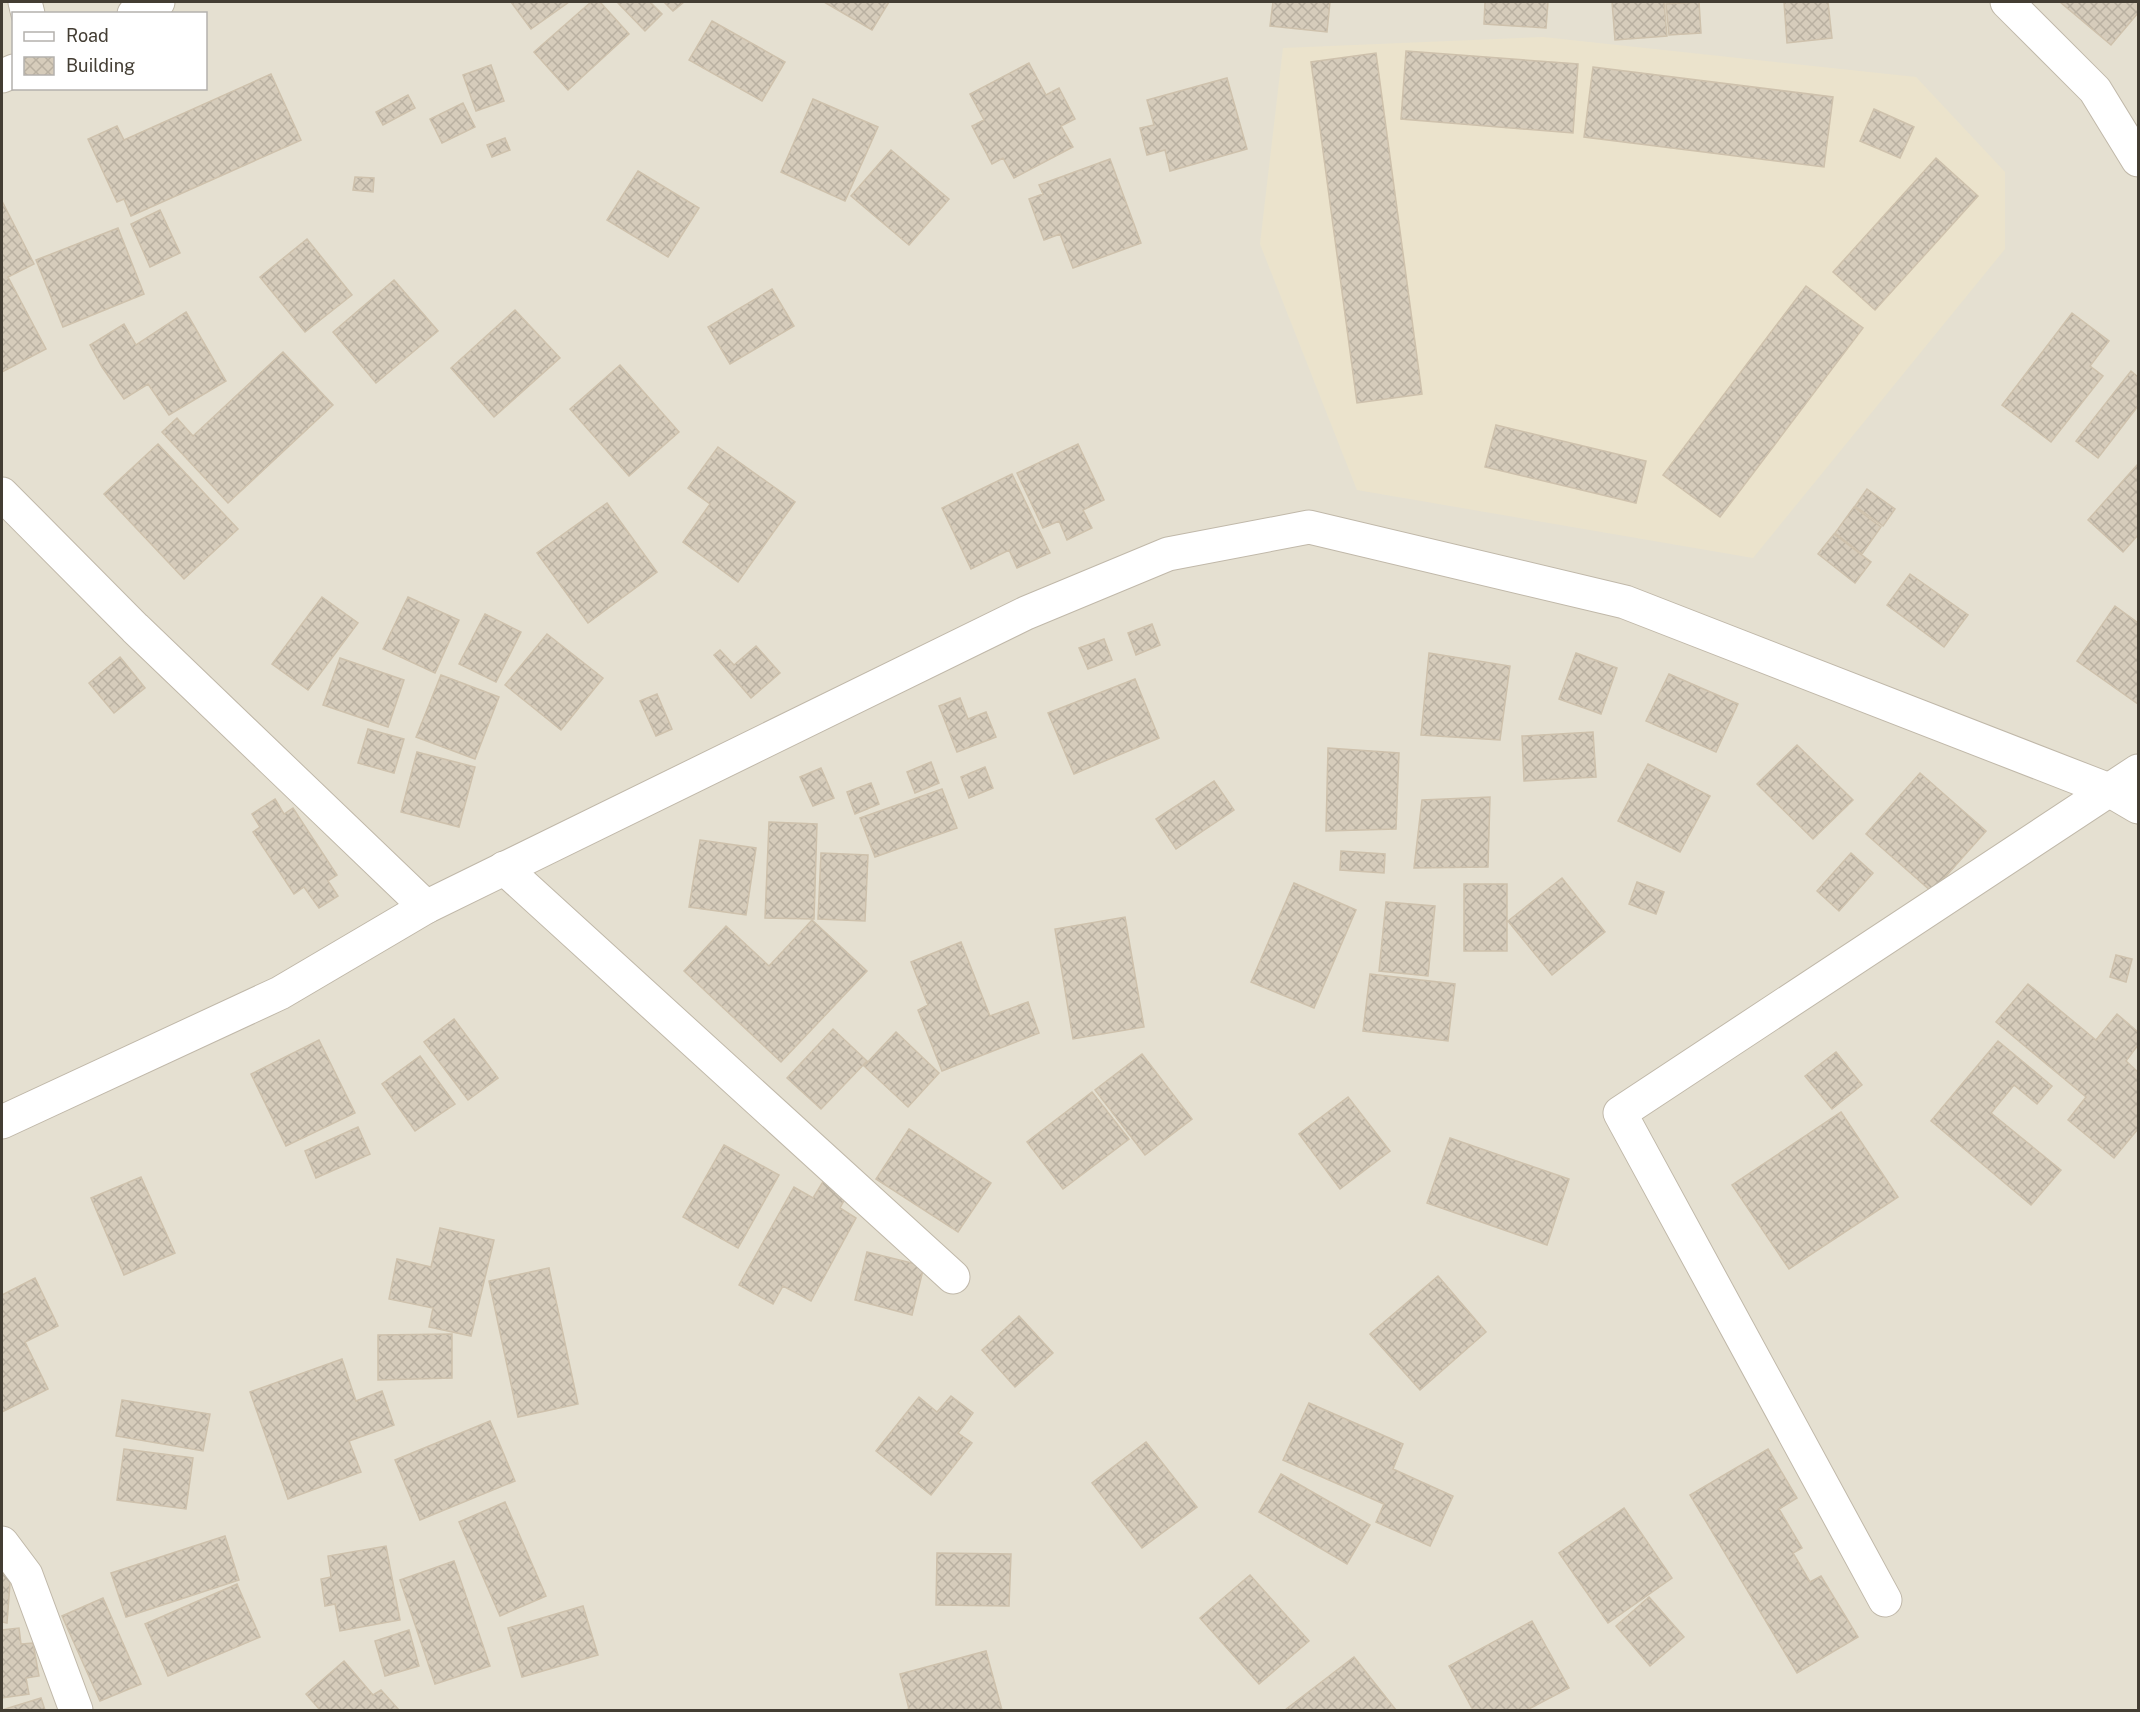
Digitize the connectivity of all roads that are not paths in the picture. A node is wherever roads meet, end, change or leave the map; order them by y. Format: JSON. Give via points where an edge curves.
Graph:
{"nodes":[{"id":1,"x":158,"y":2,"type":"edge"},
{"id":2,"x":2007,"y":2,"type":"edge"},
{"id":3,"x":138,"y":12,"type":"edge"},
{"id":4,"x":2139,"y":160,"type":"edge"},
{"id":5,"x":2,"y":494,"type":"edge"},
{"id":6,"x":2139,"y":771,"type":"edge"},
{"id":7,"x":2109,"y":790,"type":"junction"},
{"id":8,"x":2139,"y":807,"type":"edge"},
{"id":9,"x":504,"y":868,"type":"junction"},
{"id":10,"x":426,"y":906,"type":"junction"},
{"id":11,"x":2,"y":1122,"type":"edge"},
{"id":12,"x":953,"y":1277,"type":"dead end"},
{"id":13,"x":2,"y":1543,"type":"edge"},
{"id":14,"x":1885,"y":1600,"type":"dead end"},
{"id":15,"x":76,"y":1710,"type":"edge"}],
"edges":[{"from":1,"to":3,"type":"street"},
{"from":2,"to":4,"type":"street","via":[[2095,90]]},
{"from":5,"to":10,"type":"street","via":[[135,628]]},
{"from":6,"to":7,"type":"street"},
{"from":7,"to":8,"type":"street"},
{"from":7,"to":9,"type":"street","via":[[1625,602],[1309,527],[1168,554],[1048,604]]},
{"from":7,"to":14,"type":"street","via":[[1620,1113]]},
{"from":9,"to":10,"type":"street"},
{"from":9,"to":12,"type":"street"},
{"from":10,"to":11,"type":"street","via":[[279,993]]},
{"from":13,"to":15,"type":"street","via":[[26,1575]]}]}
